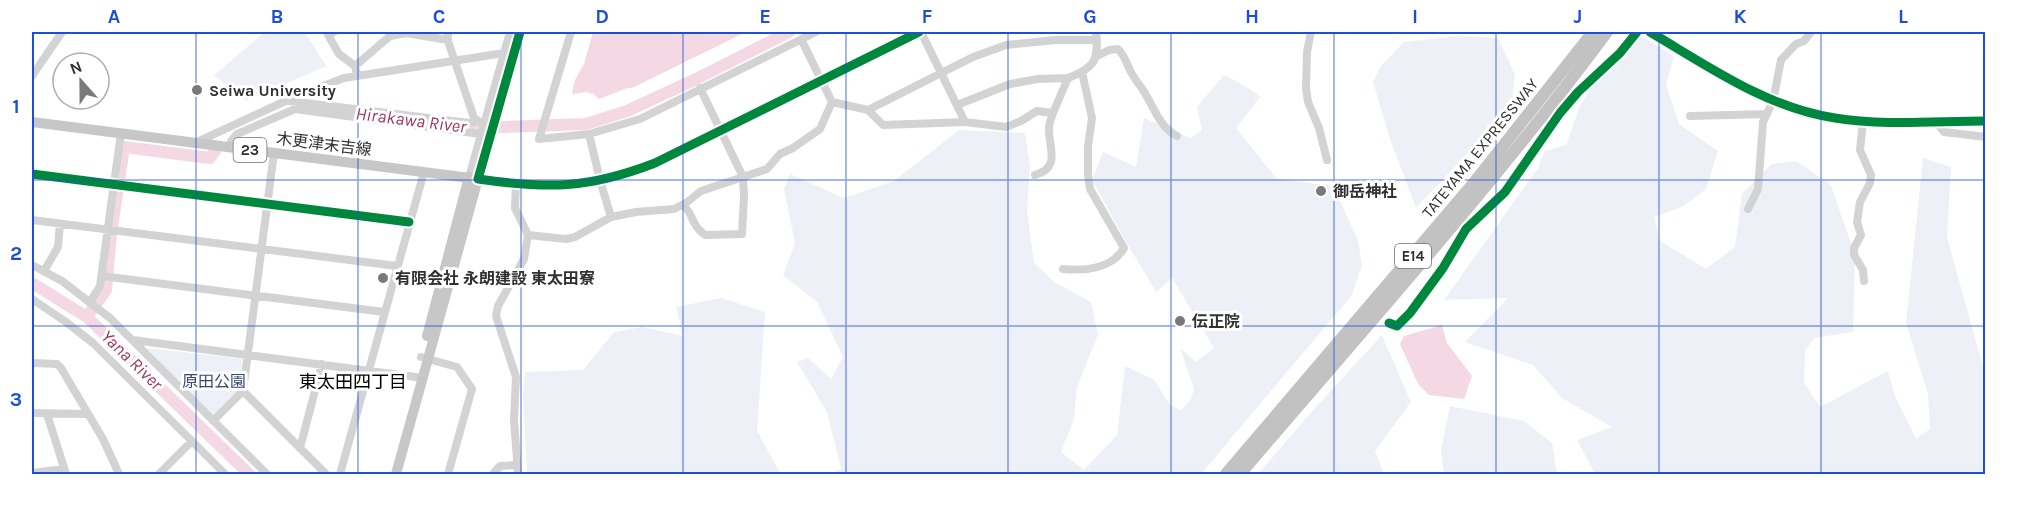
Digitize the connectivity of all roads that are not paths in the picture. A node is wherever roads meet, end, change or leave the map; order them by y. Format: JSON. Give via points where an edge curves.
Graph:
{"nodes":[{"id":1,"x":62,"y":32,"type":"edge"},
{"id":2,"x":334,"y":32,"type":"edge"},
{"id":3,"x":510,"y":32,"type":"edge"},
{"id":4,"x":520,"y":32,"type":"edge"},
{"id":5,"x":570,"y":32,"type":"edge"},
{"id":6,"x":816,"y":32,"type":"edge"},
{"id":7,"x":920,"y":32,"type":"edge"},
{"id":8,"x":1311,"y":32,"type":"edge"},
{"id":9,"x":1593,"y":32,"type":"edge"},
{"id":10,"x":1607,"y":32,"type":"edge"},
{"id":11,"x":1637,"y":32,"type":"edge"},
{"id":12,"x":1650,"y":32,"type":"edge"},
{"id":13,"x":1811,"y":32,"type":"edge"},
{"id":14,"x":427,"y":34,"type":"edge"},
{"id":15,"x":449,"y":36,"type":"edge"},
{"id":16,"x":1097,"y":36,"type":"edge"},
{"id":17,"x":801,"y":39,"type":"junction"},
{"id":18,"x":504,"y":53,"type":"junction"},
{"id":19,"x":1097,"y":56,"type":"junction"},
{"id":20,"x":454,"y":60,"type":"junction"},
{"id":21,"x":355,"y":66,"type":"junction"},
{"id":22,"x":1082,"y":72,"type":"junction"},
{"id":23,"x":942,"y":73,"type":"junction"},
{"id":24,"x":357,"y":75,"type":"junction"},
{"id":25,"x":32,"y":76,"type":"edge"},
{"id":26,"x":1068,"y":78,"type":"junction"},
{"id":27,"x":822,"y":81,"type":"junction"},
{"id":28,"x":700,"y":88,"type":"junction"},
{"id":29,"x":1773,"y":100,"type":"junction"},
{"id":30,"x":288,"y":101,"type":"junction"},
{"id":31,"x":832,"y":102,"type":"junction"},
{"id":32,"x":957,"y":105,"type":"junction"},
{"id":33,"x":868,"y":110,"type":"junction"},
{"id":34,"x":1053,"y":113,"type":"junction"},
{"id":35,"x":1767,"y":114,"type":"junction"},
{"id":36,"x":1690,"y":117,"type":"dead end"},
{"id":37,"x":1863,"y":121,"type":"junction"},
{"id":38,"x":1986,"y":121,"type":"edge"},
{"id":39,"x":32,"y":122,"type":"edge"},
{"id":40,"x":965,"y":122,"type":"junction"},
{"id":41,"x":1935,"y":122,"type":"junction"},
{"id":42,"x":482,"y":127,"type":"junction"},
{"id":43,"x":721,"y":131,"type":"junction"},
{"id":44,"x":121,"y":133,"type":"junction"},
{"id":45,"x":589,"y":135,"type":"junction"},
{"id":46,"x":1177,"y":136,"type":"dead end"},
{"id":47,"x":1986,"y":137,"type":"edge"},
{"id":48,"x":196,"y":143,"type":"junction"},
{"id":49,"x":231,"y":147,"type":"junction"},
{"id":50,"x":274,"y":153,"type":"junction"},
{"id":51,"x":1327,"y":160,"type":"dead end"},
{"id":52,"x":424,"y":172,"type":"junction"},
{"id":53,"x":32,"y":174,"type":"edge"},
{"id":54,"x":1035,"y":175,"type":"dead end"},
{"id":55,"x":743,"y":177,"type":"junction"},
{"id":56,"x":474,"y":178,"type":"junction"},
{"id":57,"x":600,"y":180,"type":"junction"},
{"id":58,"x":516,"y":184,"type":"junction"},
{"id":59,"x":117,"y":186,"type":"junction"},
{"id":60,"x":267,"y":205,"type":"junction"},
{"id":61,"x":683,"y":205,"type":"junction"},
{"id":62,"x":1748,"y":209,"type":"dead end"},
{"id":63,"x":611,"y":217,"type":"junction"},
{"id":64,"x":32,"y":220,"type":"edge"},
{"id":65,"x":409,"y":222,"type":"junction"},
{"id":66,"x":60,"y":224,"type":"junction"},
{"id":67,"x":110,"y":231,"type":"junction"},
{"id":68,"x":528,"y":235,"type":"junction"},
{"id":69,"x":261,"y":250,"type":"junction"},
{"id":70,"x":32,"y":265,"type":"edge"},
{"id":71,"x":397,"y":266,"type":"junction"},
{"id":72,"x":1063,"y":269,"type":"dead end"},
{"id":73,"x":44,"y":271,"type":"junction"},
{"id":74,"x":105,"y":277,"type":"junction"},
{"id":75,"x":1864,"y":281,"type":"dead end"},
{"id":76,"x":255,"y":296,"type":"junction"},
{"id":77,"x":32,"y":299,"type":"edge"},
{"id":78,"x":93,"y":304,"type":"junction"},
{"id":79,"x":384,"y":312,"type":"junction"},
{"id":80,"x":1389,"y":323,"type":"dead end"},
{"id":81,"x":134,"y":340,"type":"junction"},
{"id":82,"x":248,"y":355,"type":"junction"},
{"id":83,"x":425,"y":358,"type":"junction"},
{"id":84,"x":32,"y":363,"type":"edge"},
{"id":85,"x":322,"y":364,"type":"junction"},
{"id":86,"x":367,"y":370,"type":"junction"},
{"id":87,"x":419,"y":377,"type":"junction"},
{"id":88,"x":243,"y":391,"type":"junction"},
{"id":89,"x":32,"y":413,"type":"edge"},
{"id":90,"x":47,"y":414,"type":"junction"},
{"id":91,"x":88,"y":414,"type":"junction"},
{"id":92,"x":213,"y":421,"type":"junction"},
{"id":93,"x":192,"y":441,"type":"junction"},
{"id":94,"x":300,"y":448,"type":"junction"},
{"id":95,"x":517,"y":465,"type":"junction"},
{"id":96,"x":65,"y":472,"type":"edge"},
{"id":97,"x":32,"y":473,"type":"edge"},
{"id":98,"x":119,"y":474,"type":"edge"},
{"id":99,"x":159,"y":474,"type":"edge"},
{"id":100,"x":225,"y":474,"type":"edge"},
{"id":101,"x":267,"y":474,"type":"edge"},
{"id":102,"x":326,"y":474,"type":"edge"},
{"id":103,"x":340,"y":474,"type":"edge"},
{"id":104,"x":389,"y":474,"type":"edge"},
{"id":105,"x":396,"y":474,"type":"edge"},
{"id":106,"x":448,"y":474,"type":"edge"},
{"id":107,"x":494,"y":474,"type":"edge"},
{"id":108,"x":518,"y":474,"type":"edge"},
{"id":109,"x":1226,"y":474,"type":"edge"},
{"id":110,"x":1240,"y":474,"type":"edge"}],
"edges":[{"from":1,"to":25,"type":"street"},
{"from":2,"to":21,"type":"street","via":[[328,35],[339,54]]},
{"from":3,"to":18,"type":"street"},
{"from":4,"to":56,"type":"street","via":[[493,128]]},
{"from":5,"to":45,"type":"street","via":[[539,139]]},
{"from":6,"to":17,"type":"street"},
{"from":7,"to":23,"type":"street"},
{"from":7,"to":27,"type":"street"},
{"from":8,"to":51,"type":"street","via":[[1306,88]]},
{"from":9,"to":109,"type":"highway","name":"TATEYAMA EXPRESSWAY","number":"E14","via":[[1473,184]]},
{"from":10,"to":110,"type":"highway","name":"TATEYAMA EXPRESSWAY","number":"E14","via":[[1482,190]]},
{"from":11,"to":80,"type":"street","via":[[1569,102],[1505,192],[1466,229],[1410,313],[1397,326]]},
{"from":12,"to":29,"type":"street"},
{"from":13,"to":29,"type":"street","via":[[1781,60]]},
{"from":14,"to":15,"type":"street"},
{"from":14,"to":21,"type":"street","via":[[390,36]]},
{"from":15,"to":20,"type":"street"},
{"from":16,"to":19,"type":"street"},
{"from":16,"to":23,"type":"street","via":[[1006,45]]},
{"from":17,"to":27,"type":"street"},
{"from":17,"to":28,"type":"street"},
{"from":18,"to":20,"type":"street"},
{"from":18,"to":42,"type":"street"},
{"from":19,"to":22,"type":"street"},
{"from":19,"to":46,"type":"street","via":[[1118,49],[1155,114]]},
{"from":20,"to":24,"type":"street"},
{"from":20,"to":42,"type":"street","via":[[474,118]]},
{"from":21,"to":24,"type":"street"},
{"from":22,"to":26,"type":"street"},
{"from":22,"to":72,"type":"street","via":[[1092,118],[1088,146],[1090,189],[1124,248],[1119,256],[1092,268]]},
{"from":23,"to":32,"type":"street"},
{"from":23,"to":33,"type":"street"},
{"from":24,"to":30,"type":"street"},
{"from":26,"to":32,"type":"street","via":[[1010,84]]},
{"from":26,"to":34,"type":"street"},
{"from":27,"to":31,"type":"street"},
{"from":27,"to":43,"type":"street"},
{"from":28,"to":43,"type":"street"},
{"from":28,"to":45,"type":"street","via":[[640,119]]},
{"from":29,"to":35,"type":"street"},
{"from":29,"to":37,"type":"street","via":[[1823,116]]},
{"from":30,"to":42,"type":"street"},
{"from":30,"to":48,"type":"street"},
{"from":31,"to":33,"type":"street"},
{"from":31,"to":55,"type":"street","via":[[819,129],[780,154],[767,169]]},
{"from":32,"to":40,"type":"street"},
{"from":33,"to":40,"type":"street","via":[[883,125]]},
{"from":34,"to":40,"type":"street","via":[[1036,111],[1006,127]]},
{"from":34,"to":54,"type":"street","via":[[1049,127],[1052,160],[1048,169]]},
{"from":35,"to":36,"type":"street"},
{"from":35,"to":62,"type":"street","via":[[1758,189]]},
{"from":37,"to":41,"type":"street"},
{"from":37,"to":75,"type":"street","via":[[1860,150],[1871,175],[1860,202],[1857,222],[1861,236],[1854,255],[1863,270]]},
{"from":38,"to":41,"type":"street"},
{"from":39,"to":44,"type":"main road","name":"木更津末吉線","number":"23"},
{"from":41,"to":47,"type":"street","via":[[1944,132]]},
{"from":42,"to":49,"type":"street","via":[[295,109],[237,134]]},
{"from":42,"to":56,"type":"street"},
{"from":43,"to":55,"type":"street"},
{"from":43,"to":57,"type":"street","via":[[655,163]]},
{"from":44,"to":48,"type":"main road","name":"木更津末吉線","number":"23"},
{"from":44,"to":59,"type":"street"},
{"from":45,"to":57,"type":"street"},
{"from":48,"to":49,"type":"main road","name":"木更津末吉線","number":"23"},
{"from":49,"to":50,"type":"main road","name":"木更津末吉線","number":"23"},
{"from":50,"to":52,"type":"main road","name":"木更津末吉線","number":"23"},
{"from":50,"to":60,"type":"street"},
{"from":52,"to":56,"type":"main road","name":"木更津末吉線","number":"23"},
{"from":52,"to":65,"type":"street"},
{"from":53,"to":59,"type":"street"},
{"from":55,"to":61,"type":"street","via":[[701,191]]},
{"from":55,"to":61,"type":"street","via":[[742,234],[705,235]]},
{"from":56,"to":58,"type":"street"},
{"from":56,"to":83,"type":"main road"},
{"from":57,"to":58,"type":"street","via":[[561,186]]},
{"from":57,"to":63,"type":"street"},
{"from":58,"to":68,"type":"street","via":[[515,208]]},
{"from":59,"to":60,"type":"street"},
{"from":59,"to":67,"type":"street"},
{"from":60,"to":65,"type":"street"},
{"from":60,"to":69,"type":"street"},
{"from":61,"to":63,"type":"street"},
{"from":63,"to":68,"type":"street","via":[[566,239]]},
{"from":64,"to":66,"type":"street"},
{"from":65,"to":71,"type":"street"},
{"from":66,"to":67,"type":"street"},
{"from":66,"to":73,"type":"street","via":[[58,247]]},
{"from":67,"to":69,"type":"street"},
{"from":67,"to":74,"type":"street"},
{"from":68,"to":95,"type":"street","via":[[524,259],[496,316],[516,377]]},
{"from":69,"to":71,"type":"street"},
{"from":69,"to":76,"type":"street"},
{"from":70,"to":73,"type":"street"},
{"from":71,"to":79,"type":"street"},
{"from":73,"to":78,"type":"street"},
{"from":74,"to":76,"type":"street"},
{"from":74,"to":78,"type":"street"},
{"from":76,"to":79,"type":"street"},
{"from":76,"to":82,"type":"street"},
{"from":77,"to":93,"type":"street","via":[[93,344]]},
{"from":78,"to":81,"type":"street"},
{"from":79,"to":86,"type":"street"},
{"from":81,"to":82,"type":"street"},
{"from":81,"to":92,"type":"street"},
{"from":82,"to":85,"type":"street"},
{"from":82,"to":88,"type":"street"},
{"from":83,"to":87,"type":"main road"},
{"from":83,"to":106,"type":"street","via":[[457,367],[472,390]]},
{"from":84,"to":91,"type":"street","via":[[57,364]]},
{"from":85,"to":86,"type":"street"},
{"from":85,"to":94,"type":"street"},
{"from":86,"to":87,"type":"street"},
{"from":86,"to":103,"type":"street"},
{"from":87,"to":104,"type":"main road"},
{"from":87,"to":105,"type":"main road"},
{"from":88,"to":92,"type":"street"},
{"from":88,"to":94,"type":"street"},
{"from":89,"to":90,"type":"street"},
{"from":90,"to":91,"type":"street"},
{"from":90,"to":96,"type":"street"},
{"from":91,"to":98,"type":"street"},
{"from":92,"to":101,"type":"street"},
{"from":93,"to":99,"type":"street"},
{"from":93,"to":100,"type":"street"},
{"from":94,"to":102,"type":"street"},
{"from":95,"to":107,"type":"street","via":[[500,466]]},
{"from":95,"to":108,"type":"street"},
{"from":96,"to":97,"type":"street"}]}
